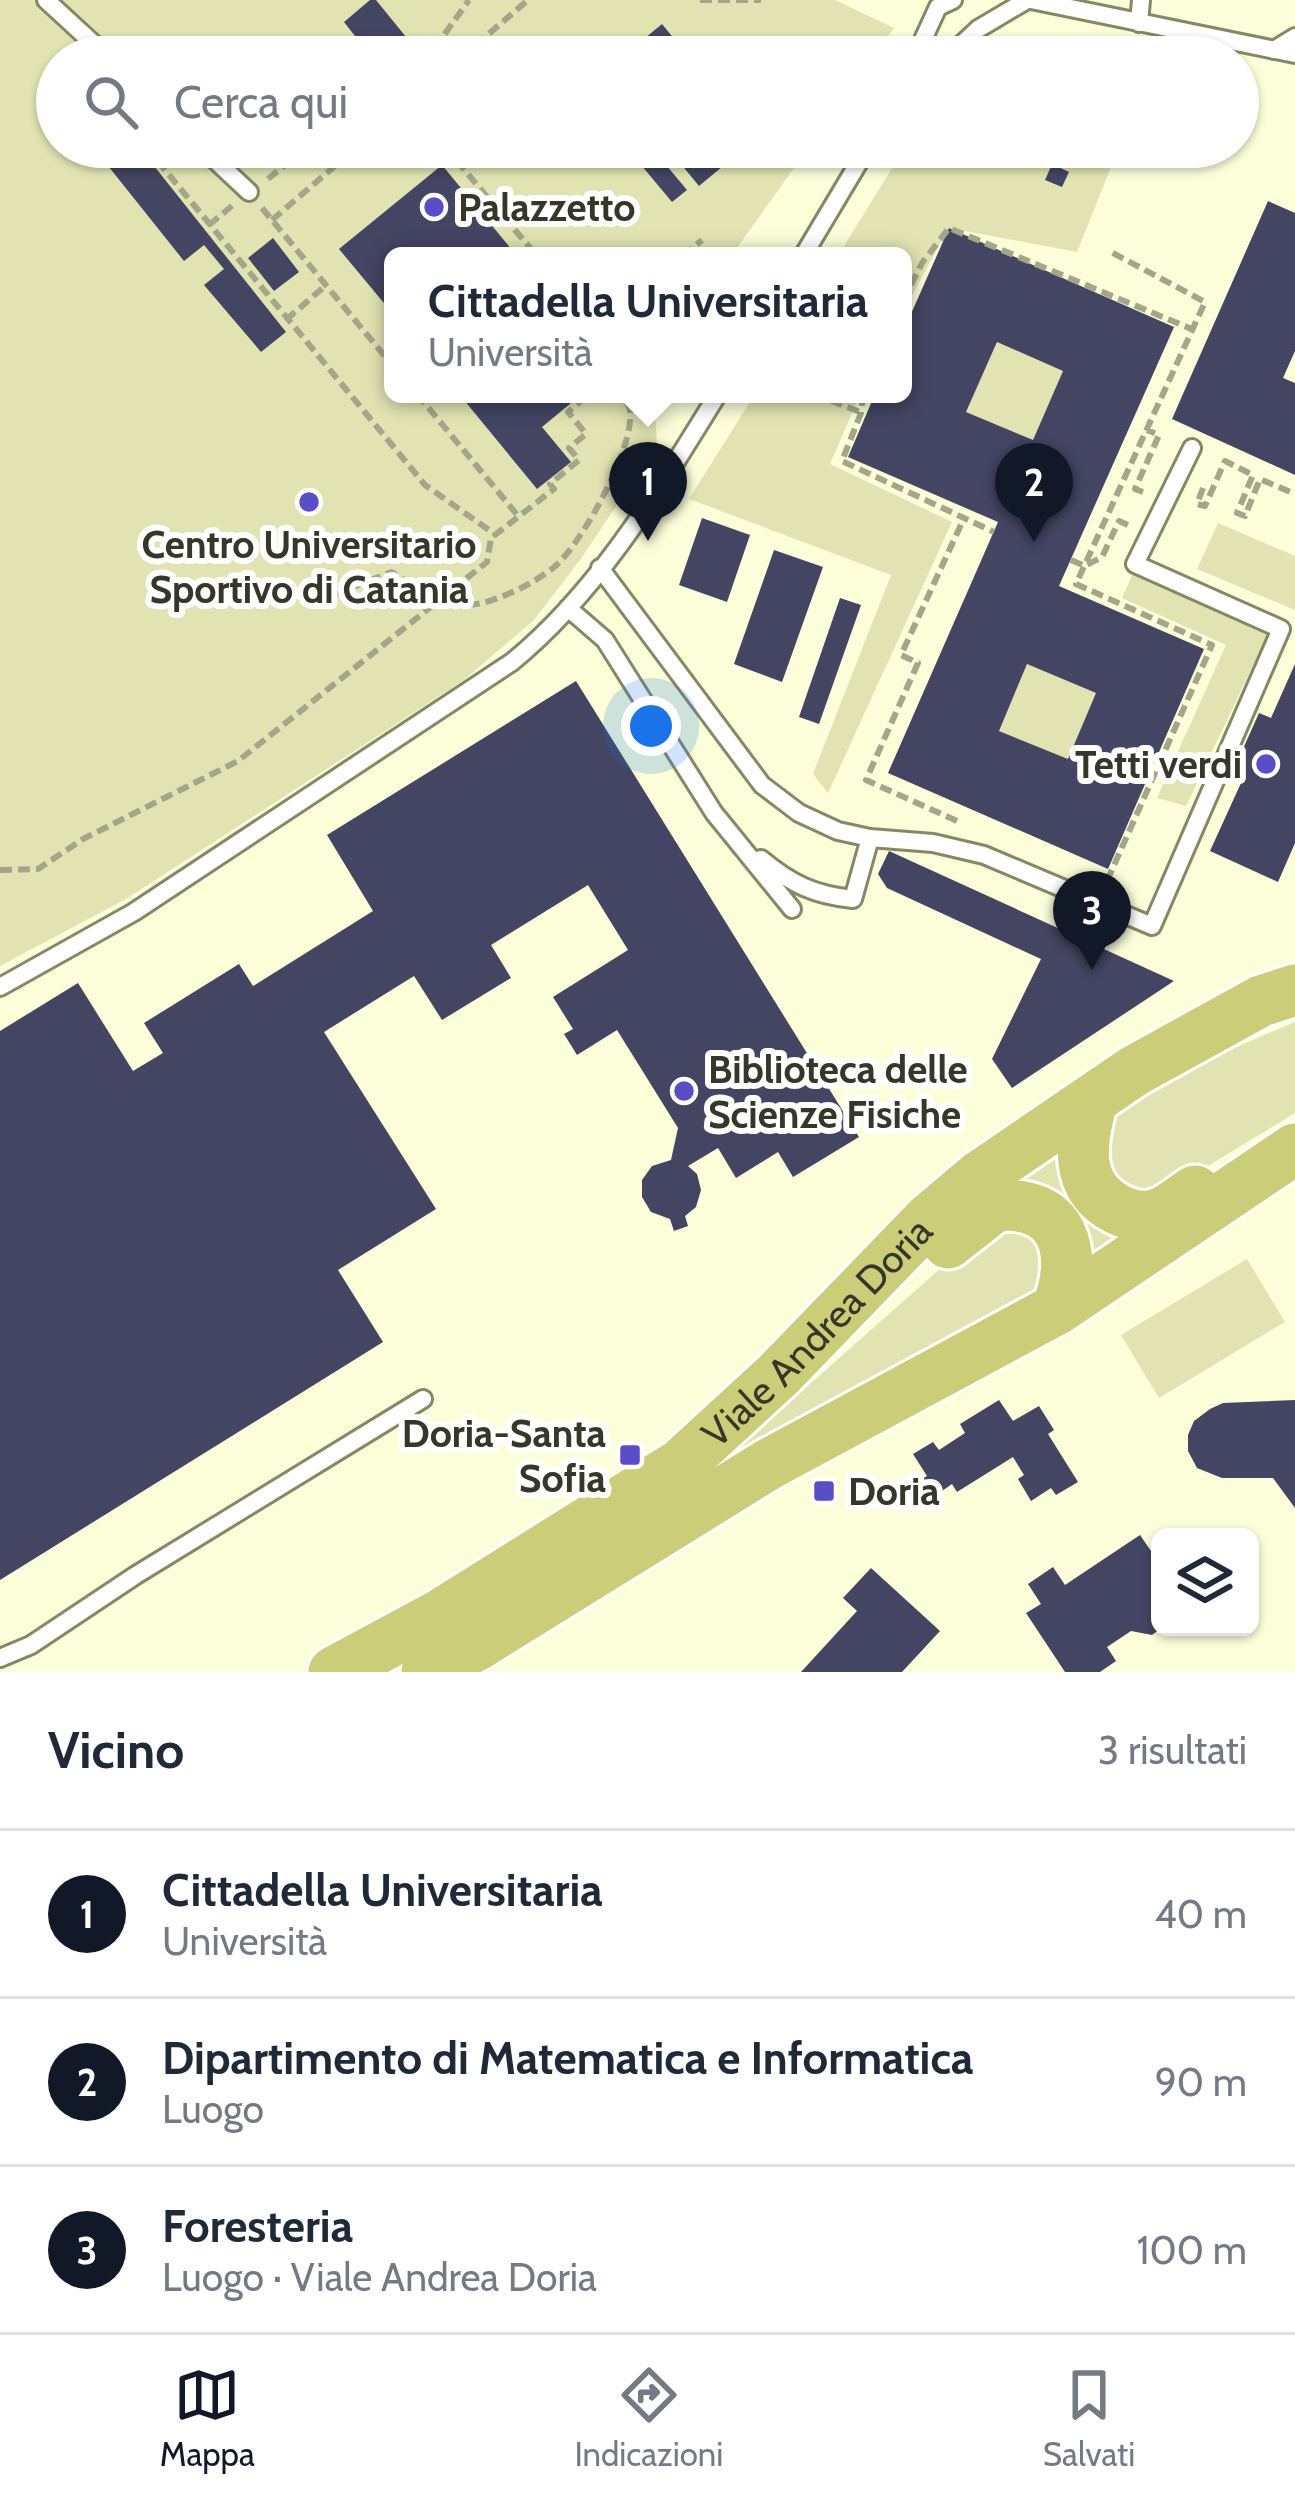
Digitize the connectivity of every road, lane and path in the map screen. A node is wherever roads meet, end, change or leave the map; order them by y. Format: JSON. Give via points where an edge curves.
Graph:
{"nodes":[{"id":1,"x":46,"y":0,"type":"edge"},
{"id":2,"x":469,"y":0,"type":"edge"},
{"id":3,"x":528,"y":0,"type":"edge"},
{"id":4,"x":700,"y":0,"type":"edge"},
{"id":5,"x":761,"y":0,"type":"edge"},
{"id":6,"x":953,"y":0,"type":"edge"},
{"id":7,"x":1029,"y":0,"type":"edge"},
{"id":8,"x":1141,"y":0,"type":"edge"},
{"id":9,"x":1077,"y":5,"type":"edge"},
{"id":10,"x":1139,"y":23,"type":"junction"},
{"id":11,"x":85,"y":36,"type":"edge"},
{"id":12,"x":443,"y":36,"type":"edge"},
{"id":13,"x":486,"y":36,"type":"edge"},
{"id":14,"x":925,"y":36,"type":"edge"},
{"id":15,"x":970,"y":36,"type":"edge"},
{"id":16,"x":1204,"y":36,"type":"edge"},
{"id":17,"x":1295,"y":38,"type":"edge"},
{"id":18,"x":1259,"y":47,"type":"edge"},
{"id":19,"x":1274,"y":50,"type":"junction"},
{"id":20,"x":1295,"y":54,"type":"edge"},
{"id":21,"x":163,"y":168,"type":"edge"},
{"id":22,"x":223,"y":168,"type":"edge"},
{"id":23,"x":279,"y":168,"type":"edge"},
{"id":24,"x":333,"y":168,"type":"edge"},
{"id":25,"x":463,"y":168,"type":"edge"},
{"id":26,"x":857,"y":168,"type":"edge"},
{"id":27,"x":248,"y":192,"type":"junction"},
{"id":28,"x":272,"y":220,"type":"junction"},
{"id":29,"x":702,"y":240,"type":"dead end"},
{"id":30,"x":529,"y":247,"type":"edge"},
{"id":31,"x":694,"y":247,"type":"edge"},
{"id":32,"x":809,"y":247,"type":"edge"},
{"id":33,"x":1111,"y":252,"type":"dead end"},
{"id":34,"x":912,"y":283,"type":"edge"},
{"id":35,"x":326,"y":285,"type":"junction"},
{"id":36,"x":286,"y":320,"type":"junction"},
{"id":37,"x":1194,"y":330,"type":"junction"},
{"id":38,"x":384,"y":354,"type":"edge"},
{"id":39,"x":424,"y":403,"type":"edge"},
{"id":40,"x":579,"y":403,"type":"edge"},
{"id":41,"x":627,"y":403,"type":"edge"},
{"id":42,"x":712,"y":403,"type":"edge"},
{"id":43,"x":838,"y":403,"type":"edge"},
{"id":44,"x":862,"y":403,"type":"edge"},
{"id":45,"x":861,"y":412,"type":"junction"},
{"id":46,"x":1192,"y":448,"type":"dead end"},
{"id":47,"x":965,"y":516,"type":"junction"},
{"id":48,"x":519,"y":517,"type":"junction"},
{"id":49,"x":994,"y":532,"type":"dead end"},
{"id":50,"x":496,"y":535,"type":"junction"},
{"id":51,"x":1102,"y":557,"type":"dead end"},
{"id":52,"x":1071,"y":560,"type":"dead end"},
{"id":53,"x":1084,"y":566,"type":"junction"},
{"id":54,"x":600,"y":568,"type":"junction"},
{"id":55,"x":336,"y":594,"type":"dead end"},
{"id":56,"x":437,"y":598,"type":"junction"},
{"id":57,"x":568,"y":608,"type":"junction"},
{"id":58,"x":974,"y":829,"type":"dead end"},
{"id":59,"x":728,"y":831,"type":"junction"},
{"id":60,"x":869,"y":838,"type":"junction"},
{"id":61,"x":0,"y":870,"type":"edge"},
{"id":62,"x":1104,"y":888,"type":"dead end"},
{"id":63,"x":792,"y":909,"type":"dead end"},
{"id":64,"x":0,"y":987,"type":"edge"},
{"id":65,"x":1295,"y":990,"type":"edge"},
{"id":66,"x":1092,"y":1101,"type":"junction"},
{"id":67,"x":1293,"y":1150,"type":"edge"},
{"id":68,"x":1057,"y":1309,"type":"junction"},
{"id":69,"x":423,"y":1399,"type":"dead end"},
{"id":70,"x":681,"y":1464,"type":"junction"},
{"id":71,"x":0,"y":1658,"type":"edge"},
{"id":72,"x":334,"y":1672,"type":"edge"},
{"id":73,"x":427,"y":1672,"type":"edge"}],
"edges":[{"from":1,"to":11,"type":"lane"},
{"from":2,"to":12,"type":"path"},
{"from":3,"to":13,"type":"path"},
{"from":4,"to":5,"type":"path"},
{"from":6,"to":14,"type":"lane","via":[[938,7]]},
{"from":7,"to":9,"type":"lane"},
{"from":7,"to":15,"type":"lane"},
{"from":8,"to":10,"type":"lane"},
{"from":9,"to":10,"type":"lane"},
{"from":10,"to":16,"type":"lane"},
{"from":17,"to":19,"type":"lane"},
{"from":18,"to":19,"type":"lane"},
{"from":19,"to":20,"type":"lane"},
{"from":21,"to":36,"type":"path"},
{"from":22,"to":27,"type":"lane"},
{"from":23,"to":27,"type":"path"},
{"from":24,"to":28,"type":"path"},
{"from":25,"to":30,"type":"path"},
{"from":26,"to":32,"type":"lane"},
{"from":27,"to":28,"type":"path"},
{"from":28,"to":35,"type":"path"},
{"from":29,"to":31,"type":"path"},
{"from":33,"to":37,"type":"path","via":[[1205,302]]},
{"from":34,"to":37,"type":"path","via":[[949,228]]},
{"from":35,"to":36,"type":"path"},
{"from":35,"to":38,"type":"path"},
{"from":36,"to":50,"type":"path","via":[[424,485]]},
{"from":37,"to":53,"type":"path"},
{"from":39,"to":48,"type":"path"},
{"from":40,"to":48,"type":"path","via":[[568,412],[586,434],[569,448],[579,460]]},
{"from":41,"to":56,"type":"path","via":[[626,442],[554,568],[478,602]]},
{"from":42,"to":54,"type":"lane"},
{"from":43,"to":45,"type":"path"},
{"from":44,"to":45,"type":"path"},
{"from":45,"to":47,"type":"path","via":[[842,460]]},
{"from":46,"to":60,"type":"lane","via":[[1135,564],[1281,628],[1152,926],[984,855]]},
{"from":47,"to":49,"type":"path"},
{"from":47,"to":58,"type":"path","via":[[901,655],[918,663],[866,780]]},
{"from":48,"to":50,"type":"path"},
{"from":50,"to":56,"type":"path","via":[[487,562]]},
{"from":51,"to":53,"type":"path"},
{"from":52,"to":53,"type":"path"},
{"from":53,"to":62,"type":"path","via":[[1076,584],[1211,645]]},
{"from":54,"to":57,"type":"lane"},
{"from":54,"to":60,"type":"lane","via":[[762,784],[799,813]]},
{"from":55,"to":56,"type":"path","via":[[391,572]]},
{"from":56,"to":61,"type":"path","via":[[238,761],[38,869]]},
{"from":57,"to":59,"type":"lane","via":[[632,677]]},
{"from":57,"to":64,"type":"lane","via":[[512,662],[134,913]]},
{"from":59,"to":60,"type":"lane","via":[[787,880],[818,896],[853,899]]},
{"from":59,"to":63,"type":"lane"},
{"from":65,"to":66,"type":"main road","name":"Viale Andrea Doria","via":[[1195,1036]]},
{"from":66,"to":67,"type":"main road","via":[[1085,1174],[1094,1191],[1127,1214],[1161,1213],[1209,1182]]},
{"from":66,"to":70,"type":"main road","name":"Viale Andrea Doria","via":[[929,1219]]},
{"from":67,"to":68,"type":"main road","name":"Viale Andrea Doria"},
{"from":68,"to":70,"type":"main road","via":[[1068,1275],[1059,1229],[1031,1207],[994,1206],[794,1384]]},
{"from":68,"to":73,"type":"main road","name":"Viale Andrea Doria","via":[[769,1465]]},
{"from":69,"to":71,"type":"lane"},
{"from":70,"to":72,"type":"main road","name":"Viale Andrea Doria"}]}
